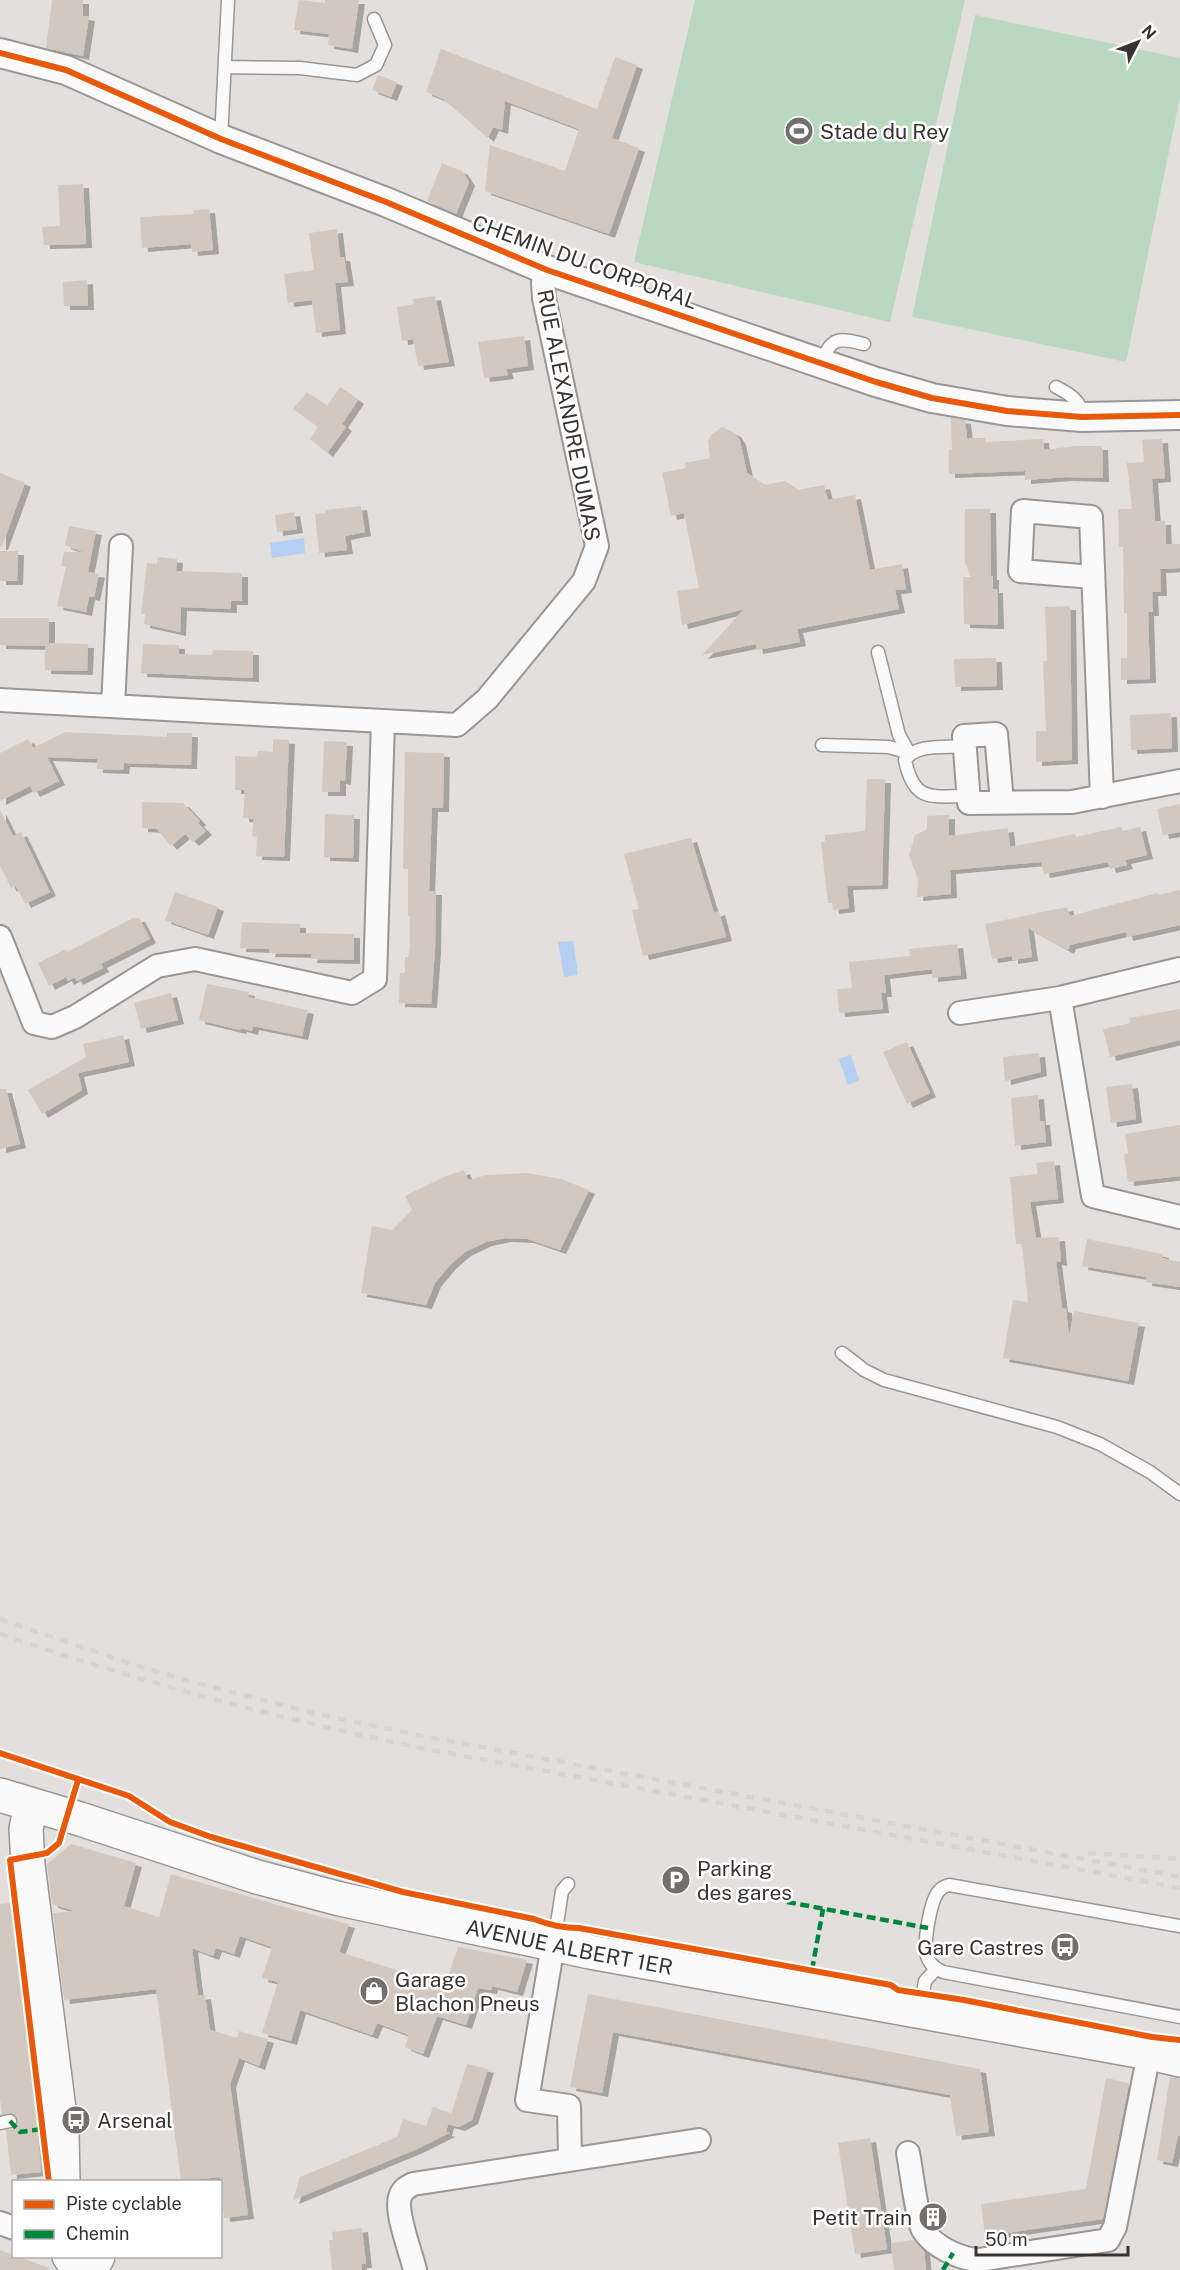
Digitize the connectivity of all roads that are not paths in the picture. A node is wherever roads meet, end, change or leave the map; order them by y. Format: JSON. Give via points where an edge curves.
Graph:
{"nodes":[{"id":1,"x":228,"y":0,"type":"edge"},
{"id":2,"x":374,"y":19,"type":"dead end"},
{"id":3,"x":0,"y":52,"type":"edge"},
{"id":4,"x":225,"y":67,"type":"junction"},
{"id":5,"x":220,"y":139,"type":"junction"},
{"id":6,"x":547,"y":270,"type":"junction"},
{"id":7,"x":864,"y":344,"type":"dead end"},
{"id":8,"x":822,"y":363,"type":"junction"},
{"id":9,"x":1056,"y":387,"type":"dead end"},
{"id":10,"x":1180,"y":415,"type":"edge"},
{"id":11,"x":1082,"y":417,"type":"junction"},
{"id":12,"x":121,"y":546,"type":"dead end"},
{"id":13,"x":1093,"y":577,"type":"dead end"},
{"id":14,"x":878,"y":652,"type":"dead end"},
{"id":15,"x":0,"y":700,"type":"edge"},
{"id":16,"x":113,"y":706,"type":"junction"},
{"id":17,"x":383,"y":721,"type":"junction"},
{"id":18,"x":822,"y":746,"type":"dead end"},
{"id":19,"x":965,"y":746,"type":"junction"},
{"id":20,"x":909,"y":753,"type":"junction"},
{"id":21,"x":1180,"y":781,"type":"edge"},
{"id":22,"x":969,"y":796,"type":"junction"},
{"id":23,"x":1102,"y":797,"type":"junction"},
{"id":24,"x":1002,"y":802,"type":"junction"},
{"id":25,"x":0,"y":937,"type":"edge"},
{"id":26,"x":1180,"y":969,"type":"edge"},
{"id":27,"x":1060,"y":998,"type":"junction"},
{"id":28,"x":960,"y":1013,"type":"dead end"},
{"id":29,"x":1180,"y":1217,"type":"edge"},
{"id":30,"x":842,"y":1353,"type":"dead end"},
{"id":31,"x":1180,"y":1494,"type":"edge"},
{"id":32,"x":0,"y":1795,"type":"edge"},
{"id":33,"x":31,"y":1805,"type":"junction"},
{"id":34,"x":568,"y":1884,"type":"dead end"},
{"id":35,"x":1180,"y":1926,"type":"edge"},
{"id":36,"x":554,"y":1945,"type":"junction"},
{"id":37,"x":936,"y":1969,"type":"junction"},
{"id":38,"x":919,"y":2012,"type":"junction"},
{"id":39,"x":1180,"y":2017,"type":"edge"},
{"id":40,"x":1170,"y":2056,"type":"edge"},
{"id":41,"x":699,"y":2140,"type":"dead end"},
{"id":42,"x":908,"y":2153,"type":"dead end"},
{"id":43,"x":570,"y":2159,"type":"junction"},
{"id":44,"x":63,"y":2180,"type":"edge"},
{"id":45,"x":415,"y":2270,"type":"edge"}],
"edges":[{"from":1,"to":4,"type":"lane"},
{"from":2,"to":4,"type":"lane","via":[[385,45],[376,64],[357,75],[300,68]]},
{"from":3,"to":5,"type":"street","name":"CHEMIN DU CORPORAL","via":[[66,70]]},
{"from":4,"to":5,"type":"lane"},
{"from":5,"to":6,"type":"street","name":"CHEMIN DU CORPORAL","via":[[386,202]]},
{"from":6,"to":8,"type":"street","name":"CHEMIN DU CORPORAL"},
{"from":6,"to":17,"type":"street","name":"RUE ALEXANDRE DUMAS","via":[[544,298],[597,546],[584,582],[487,699],[457,725]]},
{"from":7,"to":8,"type":"lane","via":[[834,342]]},
{"from":8,"to":11,"type":"street","name":"CHEMIN DU CORPORAL","via":[[932,398],[1007,411]]},
{"from":9,"to":11,"type":"lane","via":[[1079,404]]},
{"from":10,"to":11,"type":"street","name":"CHEMIN DU CORPORAL"},
{"from":12,"to":16,"type":"street"},
{"from":13,"to":23,"type":"street"},
{"from":14,"to":20,"type":"lane","via":[[899,735]]},
{"from":15,"to":16,"type":"street","name":"RUE ALEXANDRE DUMAS"},
{"from":16,"to":17,"type":"street","name":"RUE ALEXANDRE DUMAS"},
{"from":17,"to":25,"type":"street","via":[[375,979],[352,993],[195,959],[157,966],[52,1027],[34,1023]]},
{"from":18,"to":20,"type":"lane","via":[[889,747]]},
{"from":19,"to":20,"type":"lane"},
{"from":19,"to":22,"type":"street"},
{"from":19,"to":24,"type":"street","via":[[964,736],[996,734]]},
{"from":20,"to":22,"type":"lane","via":[[905,759],[909,778],[917,789],[928,796]]},
{"from":21,"to":23,"type":"street"},
{"from":22,"to":24,"type":"street","via":[[969,803]]},
{"from":23,"to":24,"type":"street","via":[[1072,802]]},
{"from":26,"to":27,"type":"street"},
{"from":27,"to":28,"type":"street"},
{"from":27,"to":29,"type":"street","via":[[1093,1196]]},
{"from":30,"to":31,"type":"lane","via":[[884,1380],[1057,1427],[1100,1444]]},
{"from":32,"to":33,"type":"main road","name":"AVENUE ALBERT 1ER"},
{"from":33,"to":36,"type":"main road","name":"AVENUE ALBERT 1ER","via":[[257,1877]]},
{"from":33,"to":44,"type":"main road","via":[[26,1822],[28,1864],[63,2142]]},
{"from":34,"to":36,"type":"lane","via":[[562,1891]]},
{"from":35,"to":37,"type":"lane","via":[[949,1885],[939,1890],[935,1898],[925,1944],[927,1959]]},
{"from":36,"to":38,"type":"main road","name":"AVENUE ALBERT 1ER"},
{"from":36,"to":43,"type":"street","via":[[527,2100],[569,2106]]},
{"from":37,"to":38,"type":"lane","via":[[925,1981]]},
{"from":37,"to":39,"type":"lane"},
{"from":38,"to":40,"type":"main road","name":"AVENUE ALBERT 1ER"},
{"from":40,"to":42,"type":"street","via":[[1113,2235],[1107,2240],[979,2260],[962,2257],[932,2239],[922,2228]]},
{"from":41,"to":43,"type":"street"},
{"from":43,"to":45,"type":"street","via":[[405,2188],[399,2197],[399,2210]]}]}
